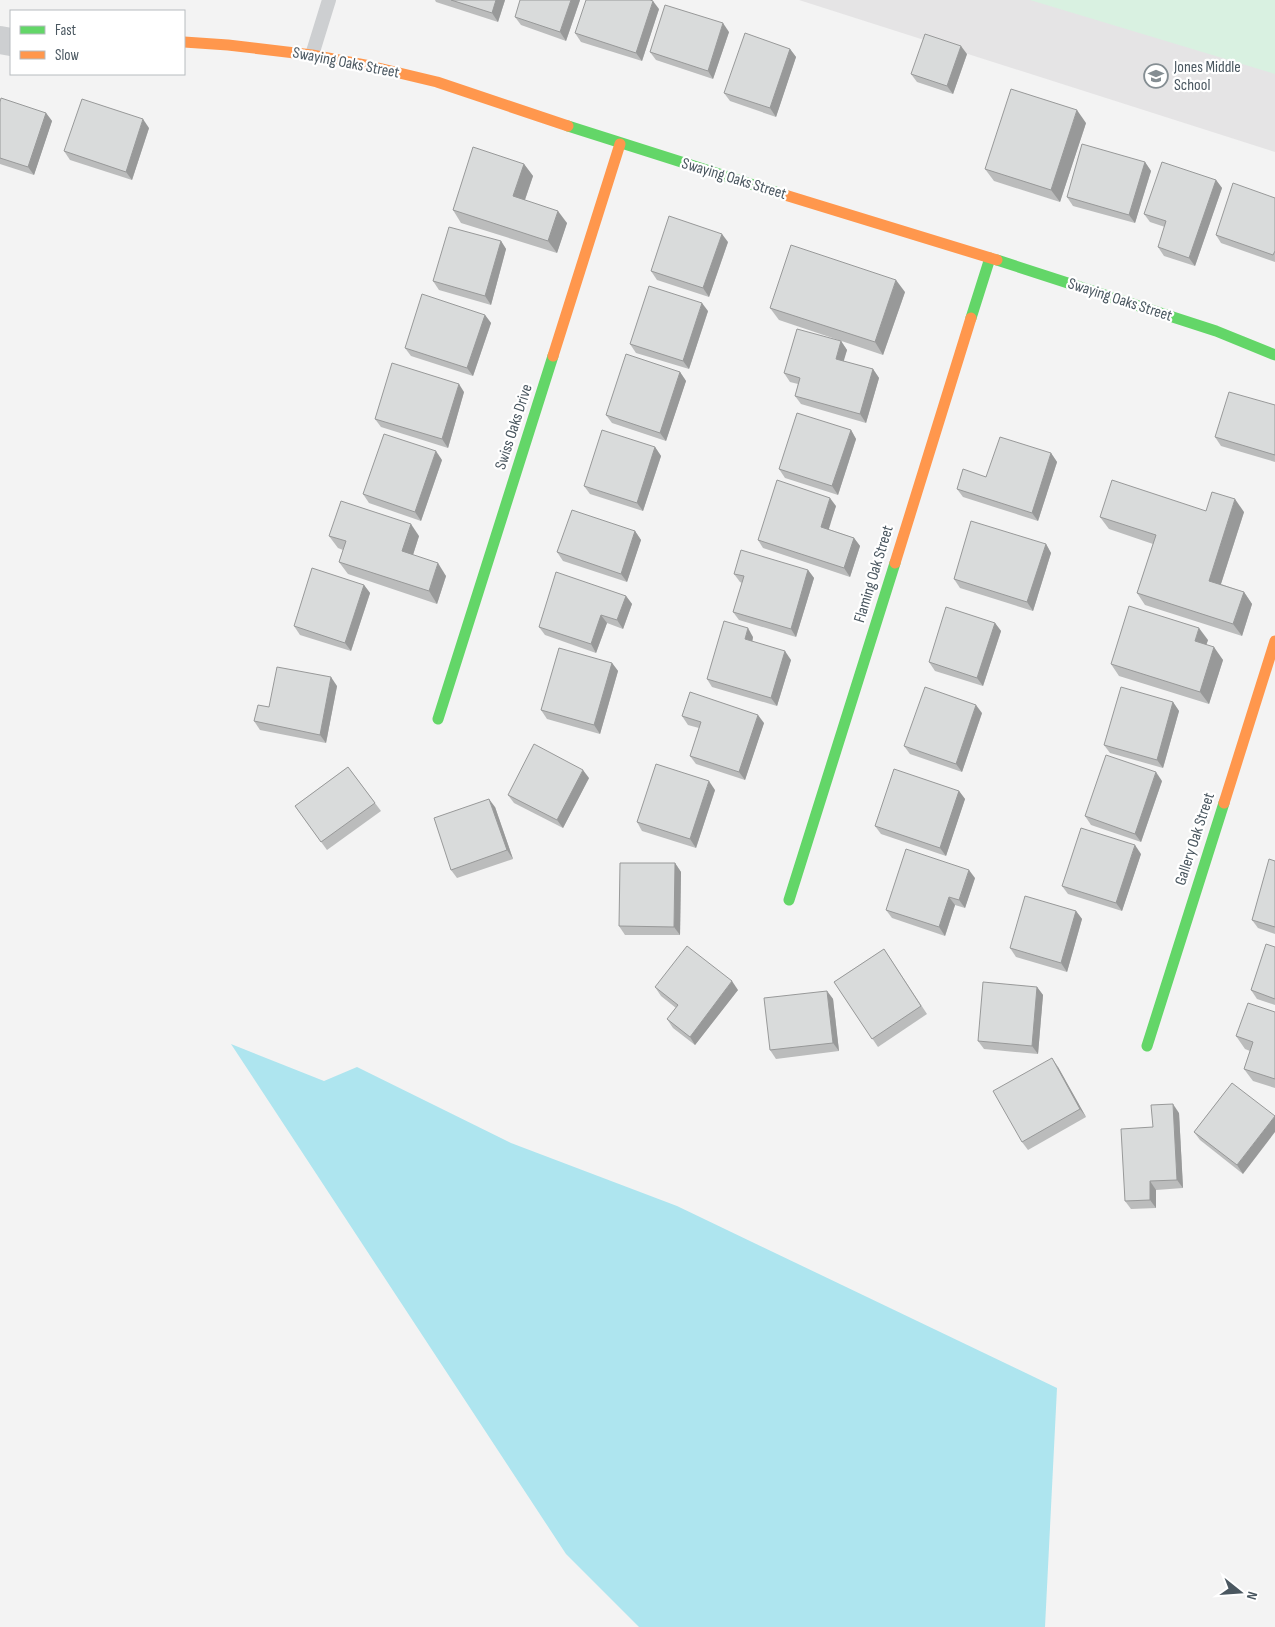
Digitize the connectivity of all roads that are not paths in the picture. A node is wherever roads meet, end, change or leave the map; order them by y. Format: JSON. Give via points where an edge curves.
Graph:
{"nodes":[{"id":1,"x":329,"y":0,"type":"edge"},
{"id":2,"x":185,"y":42,"type":"edge"},
{"id":3,"x":312,"y":55,"type":"junction"},
{"id":4,"x":620,"y":144,"type":"junction"},
{"id":5,"x":990,"y":258,"type":"junction"},
{"id":6,"x":1275,"y":355,"type":"edge"},
{"id":7,"x":1275,"y":642,"type":"edge"},
{"id":8,"x":438,"y":719,"type":"dead end"},
{"id":9,"x":789,"y":900,"type":"dead end"},
{"id":10,"x":1147,"y":1046,"type":"dead end"}],
"edges":[{"from":1,"to":3,"type":"lane"},
{"from":2,"to":3,"type":"street","name":"Swaying Oaks Street"},
{"from":3,"to":4,"type":"street","name":"Swaying Oaks Street","via":[[437,82]]},
{"from":4,"to":5,"type":"street","name":"Swaying Oaks Street"},
{"from":4,"to":8,"type":"street","name":"Swiss Oaks Drive"},
{"from":5,"to":6,"type":"street","name":"Swaying Oaks Street","via":[[1216,331]]},
{"from":5,"to":9,"type":"street","name":"Flaming Oak Street"},
{"from":7,"to":10,"type":"street","name":"Gallery Oak Street"}]}
